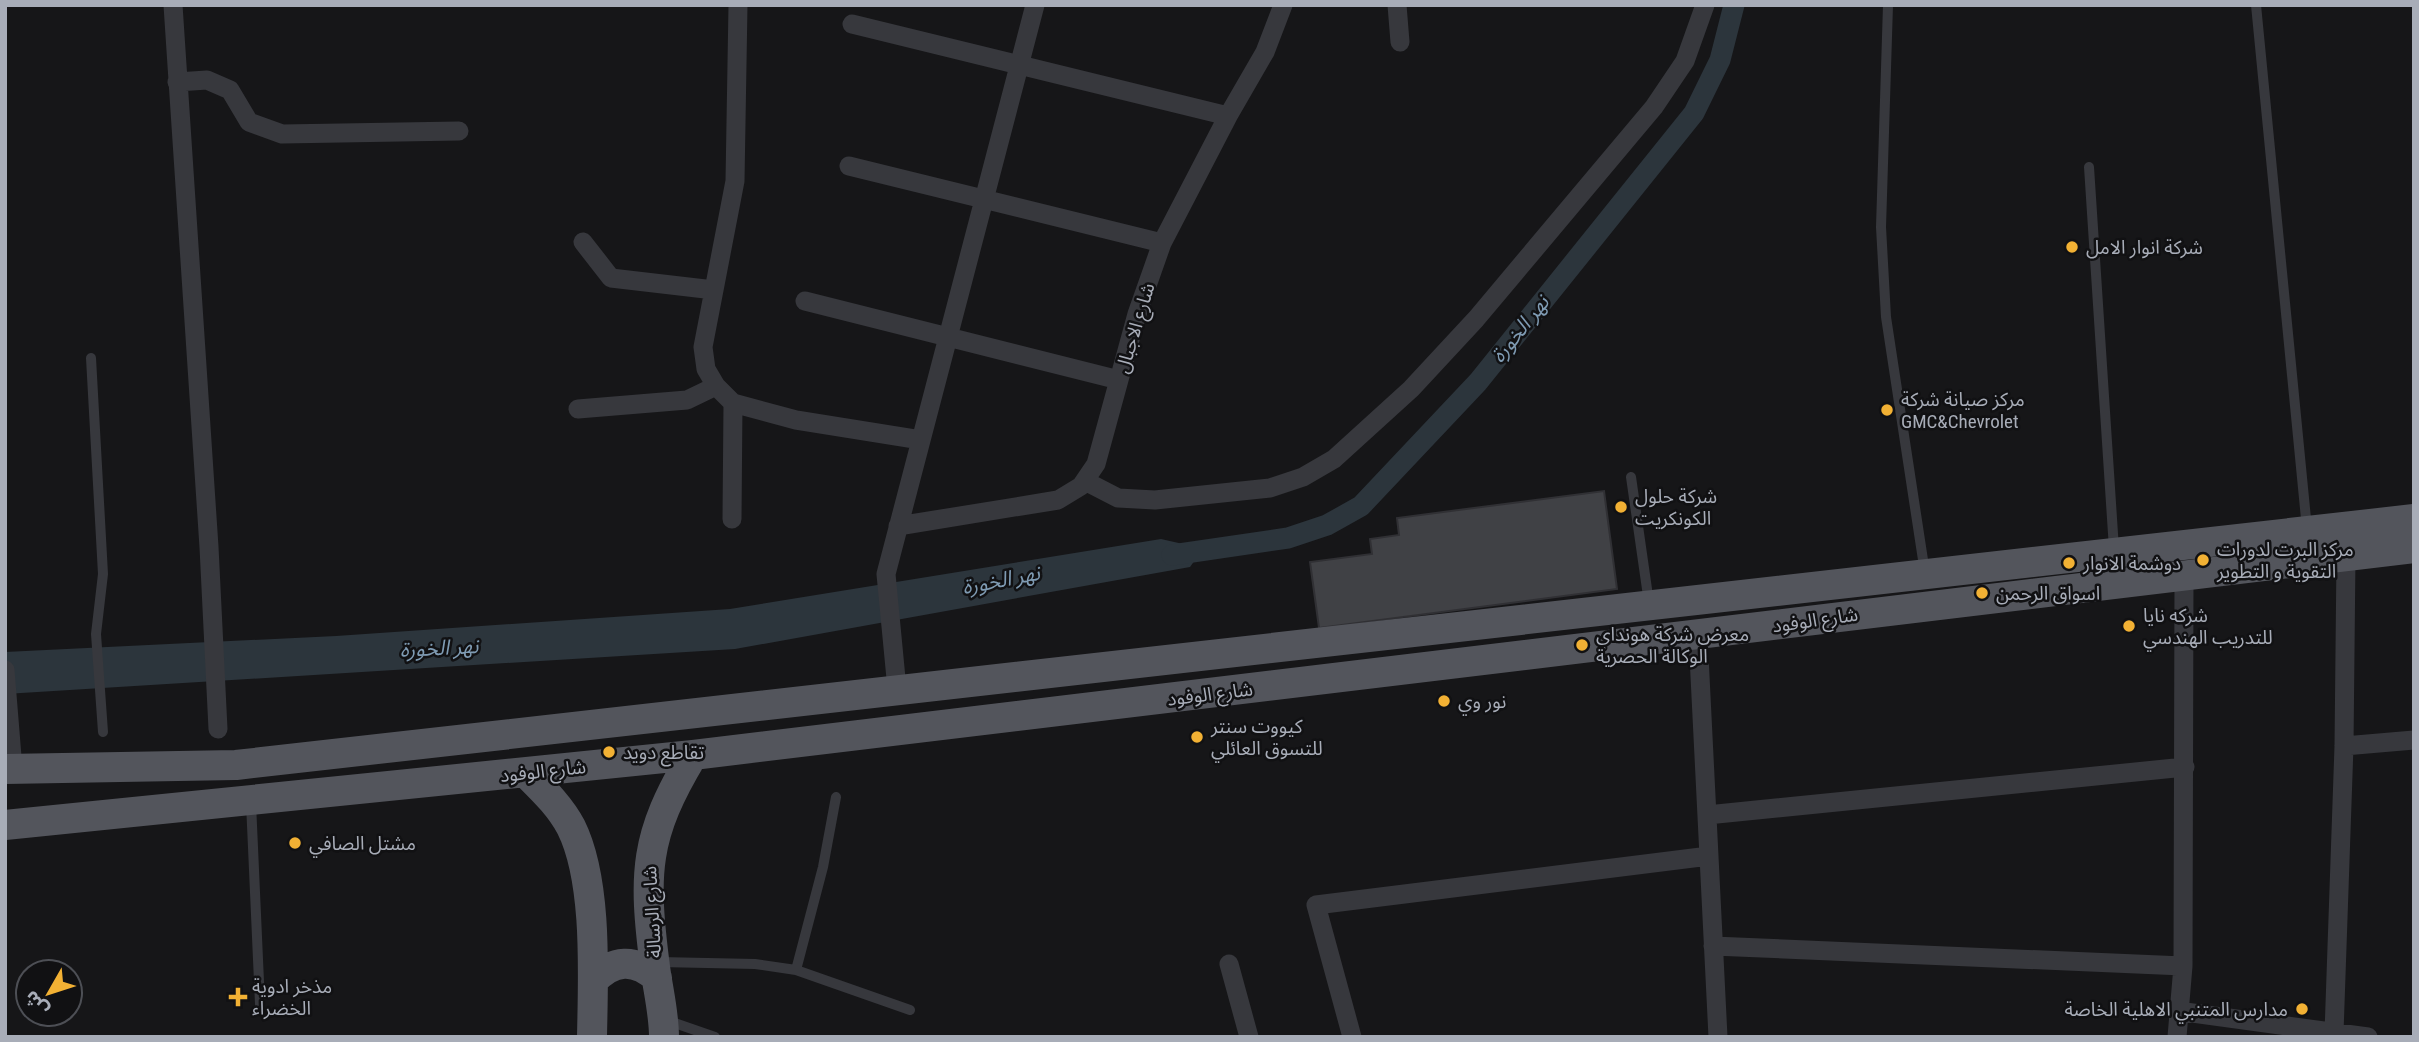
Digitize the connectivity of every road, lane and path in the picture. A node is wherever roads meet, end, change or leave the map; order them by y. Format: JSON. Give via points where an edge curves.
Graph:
{"nodes":[{"id":1,"x":173,"y":5,"type":"edge"},
{"id":2,"x":738,"y":5,"type":"edge"},
{"id":3,"x":1035,"y":5,"type":"edge"},
{"id":4,"x":1283,"y":5,"type":"edge"},
{"id":5,"x":1397,"y":5,"type":"edge"},
{"id":6,"x":1705,"y":5,"type":"edge"},
{"id":7,"x":1888,"y":5,"type":"edge"},
{"id":8,"x":2256,"y":5,"type":"edge"},
{"id":9,"x":852,"y":24,"type":"dead end"},
{"id":10,"x":1400,"y":42,"type":"dead end"},
{"id":11,"x":1018,"y":62,"type":"junction"},
{"id":12,"x":177,"y":82,"type":"junction"},
{"id":13,"x":1228,"y":116,"type":"junction"},
{"id":14,"x":459,"y":131,"type":"dead end"},
{"id":15,"x":849,"y":166,"type":"dead end"},
{"id":16,"x":2089,"y":167,"type":"dead end"},
{"id":17,"x":982,"y":199,"type":"junction"},
{"id":18,"x":583,"y":242,"type":"dead end"},
{"id":19,"x":1162,"y":243,"type":"junction"},
{"id":20,"x":714,"y":290,"type":"junction"},
{"id":21,"x":805,"y":300,"type":"dead end"},
{"id":22,"x":949,"y":337,"type":"junction"},
{"id":23,"x":91,"y":358,"type":"dead end"},
{"id":24,"x":1119,"y":380,"type":"junction"},
{"id":25,"x":716,"y":386,"type":"junction"},
{"id":26,"x":733,"y":403,"type":"junction"},
{"id":27,"x":578,"y":409,"type":"dead end"},
{"id":28,"x":921,"y":440,"type":"junction"},
{"id":29,"x":1631,"y":477,"type":"dead end"},
{"id":30,"x":1085,"y":481,"type":"junction"},
{"id":31,"x":732,"y":519,"type":"dead end"},
{"id":32,"x":2414,"y":519,"type":"edge"},
{"id":33,"x":898,"y":526,"type":"junction"},
{"id":34,"x":2307,"y":530,"type":"junction"},
{"id":35,"x":2414,"y":548,"type":"edge"},
{"id":36,"x":2114,"y":553,"type":"junction"},
{"id":37,"x":2346,"y":556,"type":"junction"},
{"id":38,"x":1925,"y":573,"type":"junction"},
{"id":39,"x":2184,"y":575,"type":"junction"},
{"id":40,"x":1650,"y":607,"type":"junction"},
{"id":41,"x":1698,"y":636,"type":"junction"},
{"id":42,"x":5,"y":670,"type":"edge"},
{"id":43,"x":897,"y":689,"type":"junction"},
{"id":44,"x":218,"y":729,"type":"dead end"},
{"id":45,"x":103,"y":732,"type":"dead end"},
{"id":46,"x":2414,"y":740,"type":"edge"},
{"id":47,"x":2344,"y":746,"type":"junction"},
{"id":48,"x":693,"y":754,"type":"junction"},
{"id":49,"x":2185,"y":767,"type":"junction"},
{"id":50,"x":9,"y":769,"type":"edge"},
{"id":51,"x":526,"y":773,"type":"junction"},
{"id":52,"x":836,"y":797,"type":"dead end"},
{"id":53,"x":251,"y":802,"type":"junction"},
{"id":54,"x":1707,"y":815,"type":"junction"},
{"id":55,"x":5,"y":825,"type":"edge"},
{"id":56,"x":1709,"y":856,"type":"junction"},
{"id":57,"x":1713,"y":946,"type":"junction"},
{"id":58,"x":1229,"y":964,"type":"dead end"},
{"id":59,"x":2183,"y":966,"type":"junction"},
{"id":60,"x":656,"y":970,"type":"junction"},
{"id":61,"x":796,"y":970,"type":"junction"},
{"id":62,"x":593,"y":981,"type":"junction"},
{"id":63,"x":260,"y":1004,"type":"dead end"},
{"id":64,"x":910,"y":1010,"type":"dead end"},
{"id":65,"x":2178,"y":1011,"type":"junction"},
{"id":66,"x":664,"y":1028,"type":"edge"},
{"id":67,"x":2334,"y":1033,"type":"junction"},
{"id":68,"x":592,"y":1037,"type":"edge"},
{"id":69,"x":715,"y":1037,"type":"edge"},
{"id":70,"x":1249,"y":1037,"type":"edge"},
{"id":71,"x":1352,"y":1037,"type":"edge"},
{"id":72,"x":1718,"y":1037,"type":"edge"},
{"id":73,"x":2178,"y":1037,"type":"edge"},
{"id":74,"x":2368,"y":1037,"type":"edge"}],
"edges":[{"from":1,"to":12,"type":"street"},
{"from":2,"to":20,"type":"street","via":[[738,147]]},
{"from":3,"to":11,"type":"street"},
{"from":4,"to":13,"type":"street","name":"شارع الاجبال","via":[[1265,52]]},
{"from":5,"to":10,"type":"street"},
{"from":6,"to":30,"type":"street","via":[[1685,61],[1654,107],[1476,319],[1411,389],[1334,459],[1303,477],[1270,488],[1155,500],[1118,498]]},
{"from":7,"to":38,"type":"lane","via":[[1881,228],[1886,317]]},
{"from":8,"to":34,"type":"lane"},
{"from":9,"to":11,"type":"street"},
{"from":11,"to":13,"type":"street"},
{"from":11,"to":17,"type":"street"},
{"from":12,"to":14,"type":"street","via":[[207,80],[230,90],[249,122],[282,134]]},
{"from":12,"to":44,"type":"street"},
{"from":13,"to":19,"type":"street","name":"شارع الاجبال"},
{"from":15,"to":17,"type":"street"},
{"from":16,"to":36,"type":"lane"},
{"from":17,"to":19,"type":"street"},
{"from":17,"to":22,"type":"street"},
{"from":18,"to":20,"type":"street","via":[[611,278]]},
{"from":19,"to":24,"type":"street","name":"شارع الاجبال"},
{"from":20,"to":25,"type":"street","via":[[703,347],[706,369]]},
{"from":21,"to":22,"type":"street"},
{"from":22,"to":24,"type":"street"},
{"from":22,"to":28,"type":"street"},
{"from":23,"to":45,"type":"lane","via":[[103,574],[96,634]]},
{"from":24,"to":30,"type":"street","name":"شارع الاجبال","via":[[1100,452]]},
{"from":25,"to":26,"type":"street"},
{"from":25,"to":27,"type":"street","via":[[687,400]]},
{"from":26,"to":28,"type":"street","via":[[796,420]]},
{"from":26,"to":31,"type":"street"},
{"from":28,"to":33,"type":"street"},
{"from":29,"to":40,"type":"lane"},
{"from":30,"to":33,"type":"street","via":[[1070,494],[1045,503]]},
{"from":32,"to":34,"type":"main road","name":"شارع الوفود"},
{"from":33,"to":43,"type":"street","via":[[886,575]]},
{"from":34,"to":36,"type":"main road","name":"شارع الوفود"},
{"from":35,"to":37,"type":"main road","name":"شارع الوفود"},
{"from":36,"to":38,"type":"main road","name":"شارع الوفود"},
{"from":37,"to":39,"type":"main road","name":"شارع الوفود"},
{"from":37,"to":47,"type":"street"},
{"from":38,"to":40,"type":"main road","name":"شارع الوفود"},
{"from":39,"to":41,"type":"main road","name":"شارع الوفود"},
{"from":39,"to":49,"type":"street"},
{"from":40,"to":43,"type":"main road","name":"شارع الوفود"},
{"from":41,"to":48,"type":"main road","name":"شارع الوفود"},
{"from":41,"to":54,"type":"street"},
{"from":42,"to":50,"type":"street"},
{"from":43,"to":50,"type":"main road","name":"شارع الوفود","via":[[236,765]]},
{"from":46,"to":47,"type":"street"},
{"from":47,"to":67,"type":"street"},
{"from":48,"to":51,"type":"main road","name":"شارع الوفود"},
{"from":48,"to":60,"type":"main road","name":"شارع الرسالة","via":[[662,809],[650,850]]},
{"from":49,"to":54,"type":"street"},
{"from":49,"to":59,"type":"street"},
{"from":51,"to":53,"type":"main road","name":"شارع الوفود"},
{"from":51,"to":62,"type":"main road","via":[[559,809],[579,847],[588,889]]},
{"from":52,"to":61,"type":"lane"},
{"from":53,"to":55,"type":"main road","name":"شارع الوفود"},
{"from":53,"to":63,"type":"lane"},
{"from":54,"to":56,"type":"street"},
{"from":56,"to":57,"type":"street"},
{"from":56,"to":71,"type":"street","via":[[1316,905]]},
{"from":57,"to":59,"type":"street"},
{"from":57,"to":72,"type":"street"},
{"from":58,"to":70,"type":"street"},
{"from":59,"to":65,"type":"street"},
{"from":60,"to":61,"type":"lane","via":[[755,964]]},
{"from":60,"to":62,"type":"main road","via":[[616,963]]},
{"from":60,"to":66,"type":"main road","name":"شارع الرسالة"},
{"from":61,"to":64,"type":"lane"},
{"from":62,"to":68,"type":"main road"},
{"from":65,"to":67,"type":"street"},
{"from":65,"to":73,"type":"street"},
{"from":66,"to":69,"type":"lane"},
{"from":67,"to":74,"type":"street"}]}
